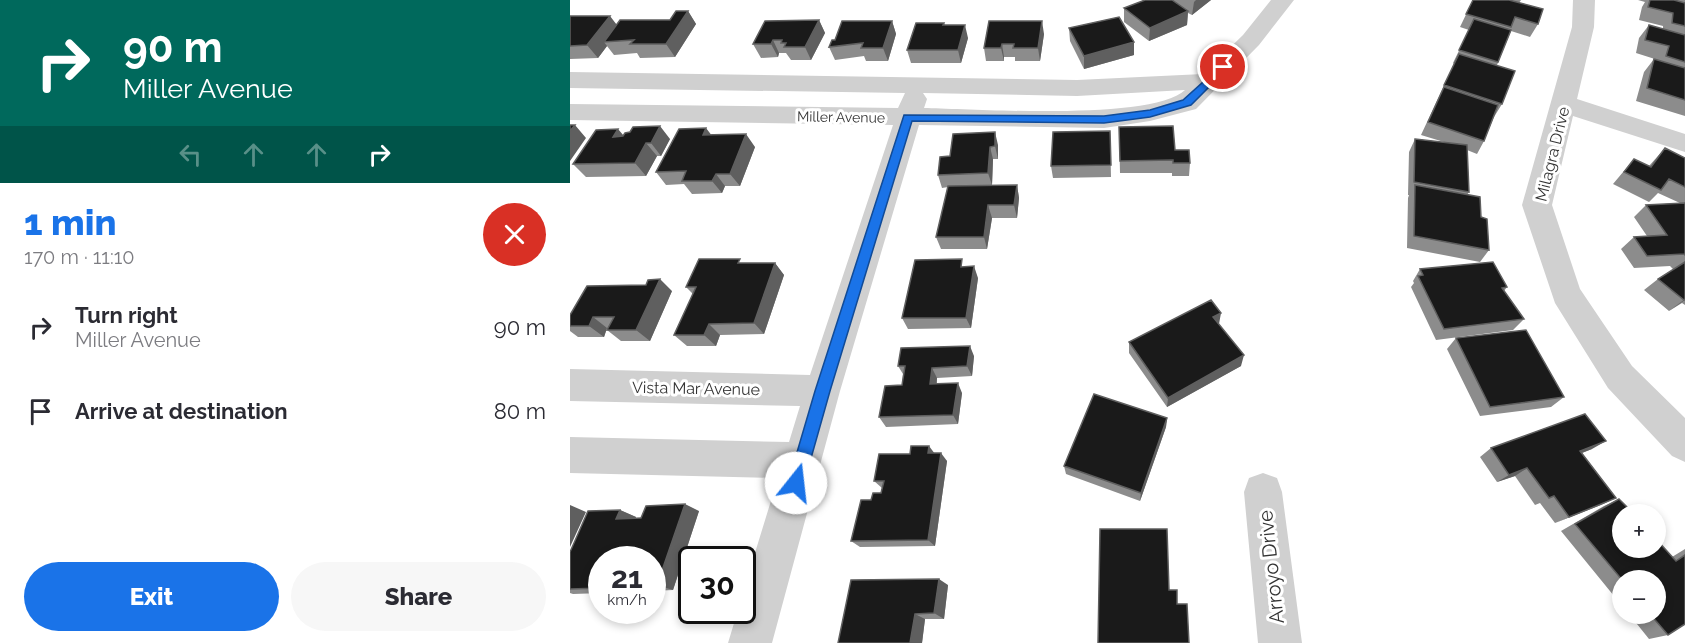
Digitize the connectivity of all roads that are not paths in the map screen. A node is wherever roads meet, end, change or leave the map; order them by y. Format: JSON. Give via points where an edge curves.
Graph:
{"nodes":[{"id":1,"x":1283,"y":0,"type":"edge"},
{"id":2,"x":1584,"y":0,"type":"edge"},
{"id":3,"x":570,"y":80,"type":"edge"},
{"id":4,"x":1209,"y":81,"type":"junction"},
{"id":5,"x":919,"y":86,"type":"junction"},
{"id":6,"x":1564,"y":104,"type":"junction"},
{"id":7,"x":570,"y":112,"type":"edge"},
{"id":8,"x":908,"y":118,"type":"junction"},
{"id":9,"x":1685,"y":143,"type":"edge"},
{"id":10,"x":570,"y":385,"type":"edge"},
{"id":11,"x":822,"y":391,"type":"junction"},
{"id":12,"x":1685,"y":444,"type":"edge"},
{"id":13,"x":570,"y":455,"type":"edge"},
{"id":14,"x":803,"y":460,"type":"junction"},
{"id":15,"x":1263,"y":492,"type":"dead end"},
{"id":16,"x":750,"y":643,"type":"edge"},
{"id":17,"x":1280,"y":643,"type":"edge"}],
"edges":[{"from":1,"to":4,"type":"street","name":"Miller Avenue","via":[[1251,40]]},
{"from":2,"to":6,"type":"street","name":"Milagra Drive","via":[[1583,27]]},
{"from":3,"to":5,"type":"street","name":"Miller Avenue"},
{"from":4,"to":5,"type":"street","name":"Miller Avenue","via":[[1077,88]]},
{"from":4,"to":8,"type":"street","name":"Miller Avenue","via":[[1187,103],[1150,114],[1104,119]]},
{"from":5,"to":8,"type":"street"},
{"from":6,"to":9,"type":"street"},
{"from":6,"to":12,"type":"street","name":"Milagra Drive","via":[[1537,206],[1566,294],[1620,377]]},
{"from":7,"to":8,"type":"street","name":"Miller Avenue"},
{"from":8,"to":11,"type":"street"},
{"from":10,"to":11,"type":"street","name":"Vista Mar Avenue"},
{"from":11,"to":14,"type":"street"},
{"from":13,"to":14,"type":"street"},
{"from":14,"to":16,"type":"street"},
{"from":15,"to":17,"type":"street","name":"Arroyo Drive"}]}
